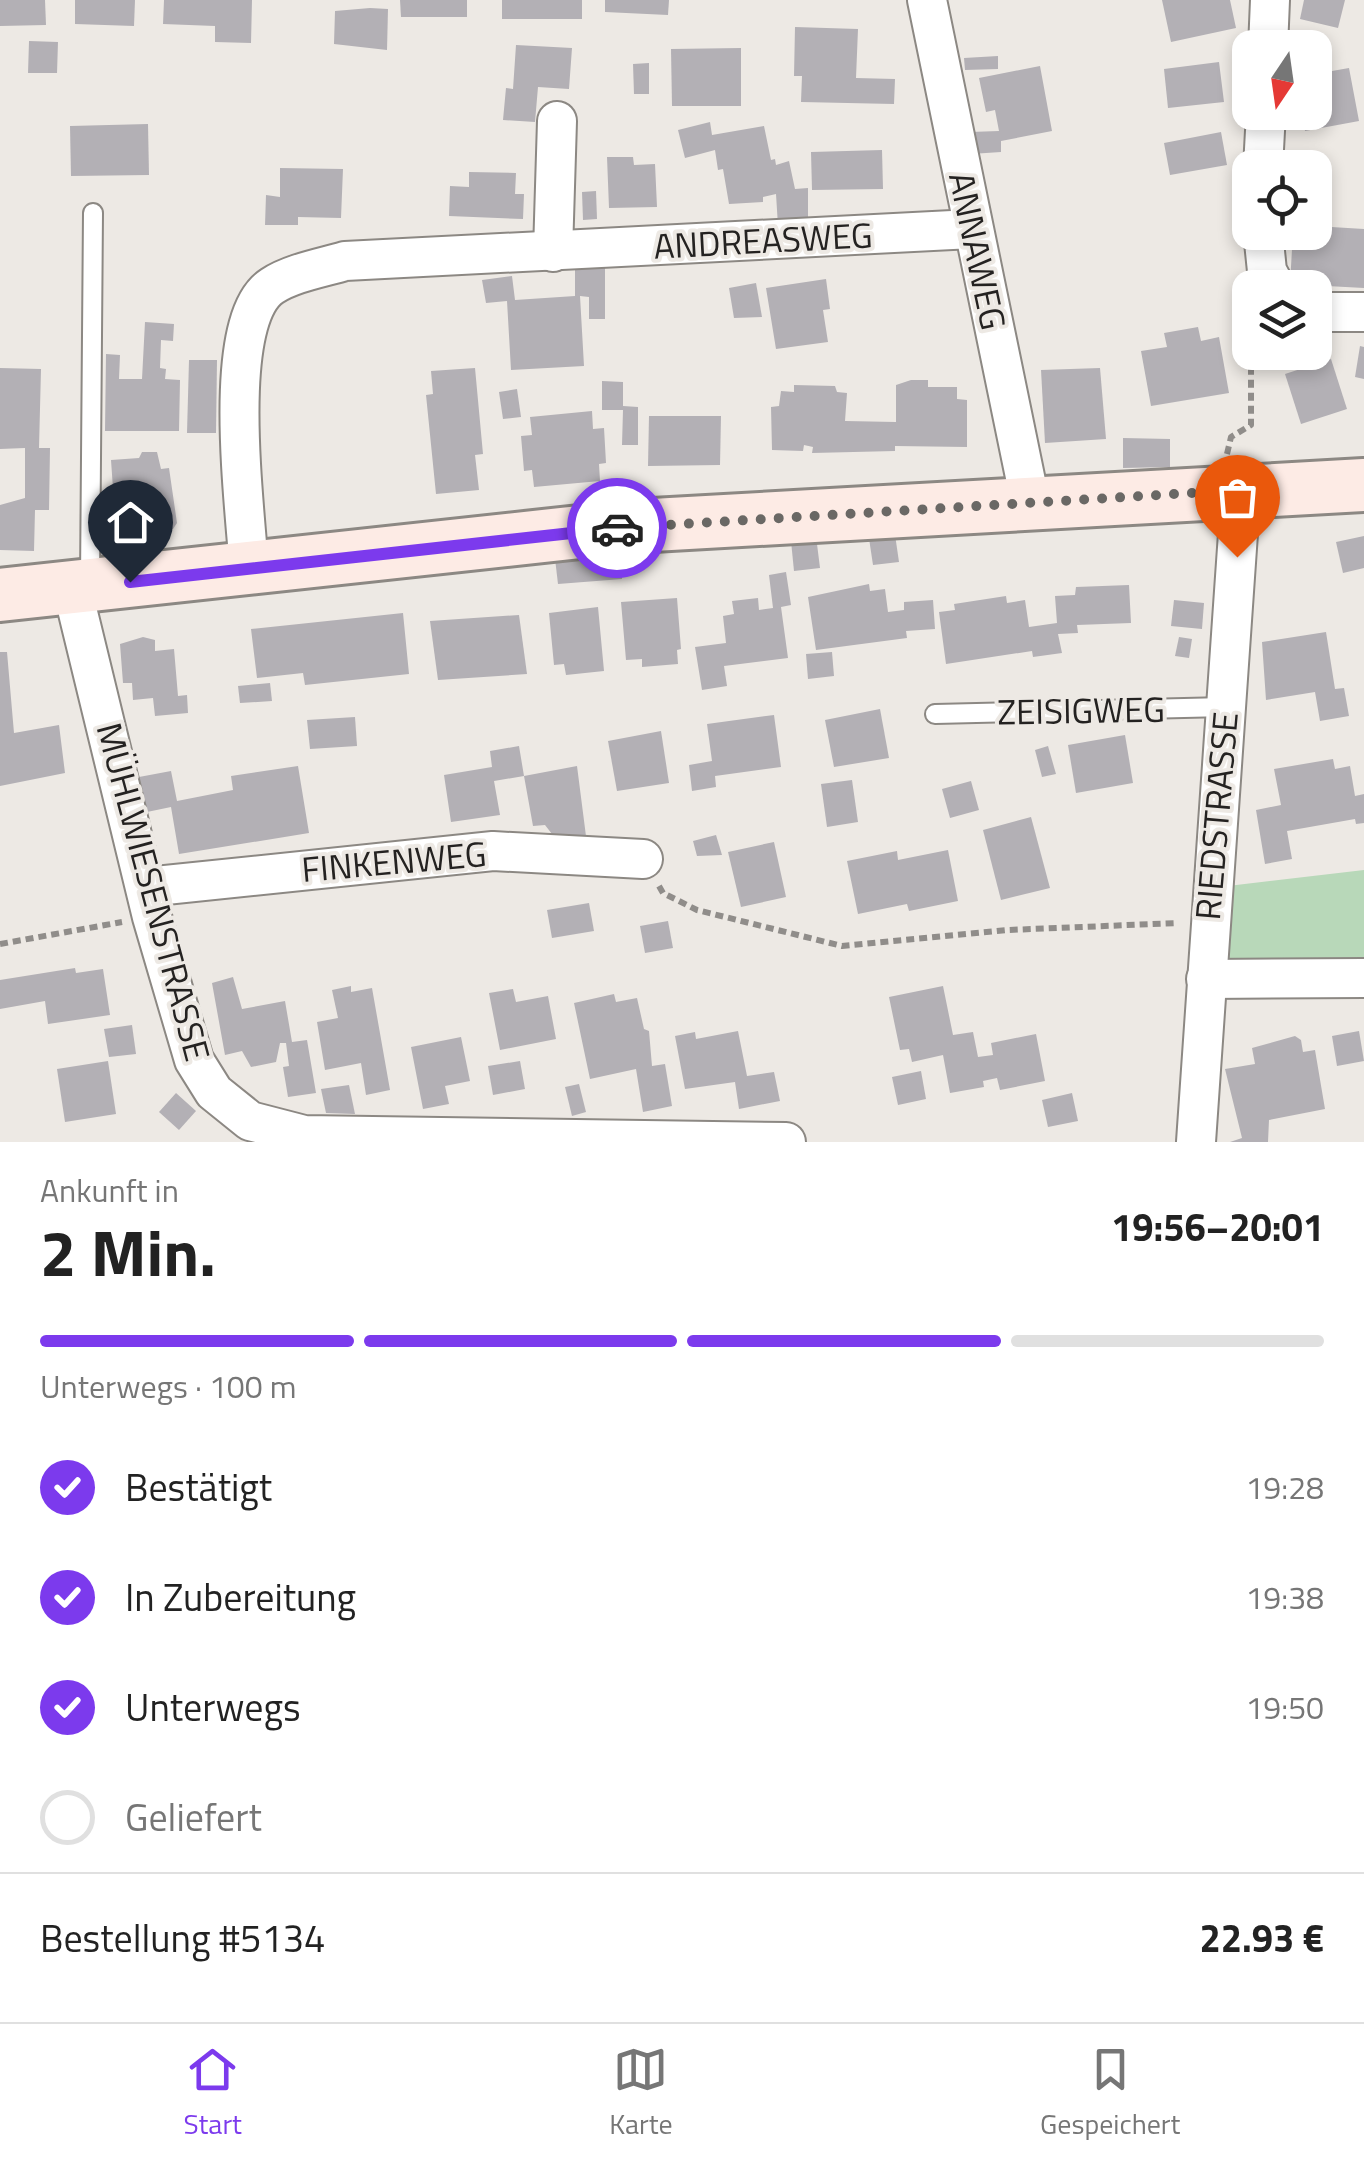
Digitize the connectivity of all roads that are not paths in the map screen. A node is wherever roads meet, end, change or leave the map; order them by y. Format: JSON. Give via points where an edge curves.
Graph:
{"nodes":[{"id":1,"x":926,"y":0,"type":"edge"},
{"id":2,"x":1270,"y":0,"type":"edge"},
{"id":3,"x":1269,"y":30,"type":"edge"},
{"id":4,"x":557,"y":120,"type":"dead end"},
{"id":5,"x":93,"y":212,"type":"dead end"},
{"id":6,"x":972,"y":229,"type":"junction"},
{"id":7,"x":553,"y":252,"type":"junction"},
{"id":8,"x":1332,"y":312,"type":"edge"},
{"id":9,"x":1364,"y":312,"type":"edge"},
{"id":10,"x":1364,"y":485,"type":"edge"},
{"id":11,"x":1230,"y":490,"type":"junction"},
{"id":12,"x":1030,"y":501,"type":"junction"},
{"id":13,"x":249,"y":571,"type":"junction"},
{"id":14,"x":81,"y":587,"type":"junction"},
{"id":15,"x":0,"y":596,"type":"edge"},
{"id":16,"x":1226,"y":708,"type":"junction"},
{"id":17,"x":935,"y":714,"type":"dead end"},
{"id":18,"x":643,"y":859,"type":"road end"},
{"id":19,"x":149,"y":902,"type":"junction"},
{"id":20,"x":1364,"y":978,"type":"edge"},
{"id":21,"x":1206,"y":979,"type":"junction"},
{"id":22,"x":493,"y":1139,"type":"edge"},
{"id":23,"x":786,"y":1142,"type":"edge"},
{"id":24,"x":1196,"y":1142,"type":"edge"}],
"edges":[{"from":1,"to":6,"type":"street","name":"ANNAWEG"},
{"from":2,"to":3,"type":"street"},
{"from":4,"to":7,"type":"street"},
{"from":5,"to":14,"type":"lane"},
{"from":6,"to":7,"type":"street","name":"ANDREASWEG"},
{"from":6,"to":12,"type":"street","name":"ANNAWEG"},
{"from":7,"to":13,"type":"street","name":"ANDREASWEG","via":[[345,262],[269,287],[248,321],[238,368]]},
{"from":8,"to":9,"type":"street"},
{"from":10,"to":11,"type":"street"},
{"from":11,"to":12,"type":"street"},
{"from":11,"to":16,"type":"street","name":"RIEDSTRASSE"},
{"from":12,"to":13,"type":"street","via":[[635,526]]},
{"from":13,"to":14,"type":"street"},
{"from":14,"to":15,"type":"street"},
{"from":14,"to":19,"type":"street","name":"MÜHLWIESENSTRASSE"},
{"from":16,"to":17,"type":"lane","name":"ZEISIGWEG"},
{"from":16,"to":21,"type":"street","name":"RIEDSTRASSE"},
{"from":18,"to":19,"type":"street","name":"FINKENWEG","via":[[492,851]]},
{"from":19,"to":22,"type":"street","name":"MÜHLWIESENSTRASSE","via":[[194,1060],[214,1092],[250,1121],[304,1134]]},
{"from":20,"to":21,"type":"street"},
{"from":21,"to":24,"type":"street","name":"RIEDSTRASSE"},
{"from":22,"to":23,"type":"street","name":"MÜHLWIESENSTRASSE"}]}
